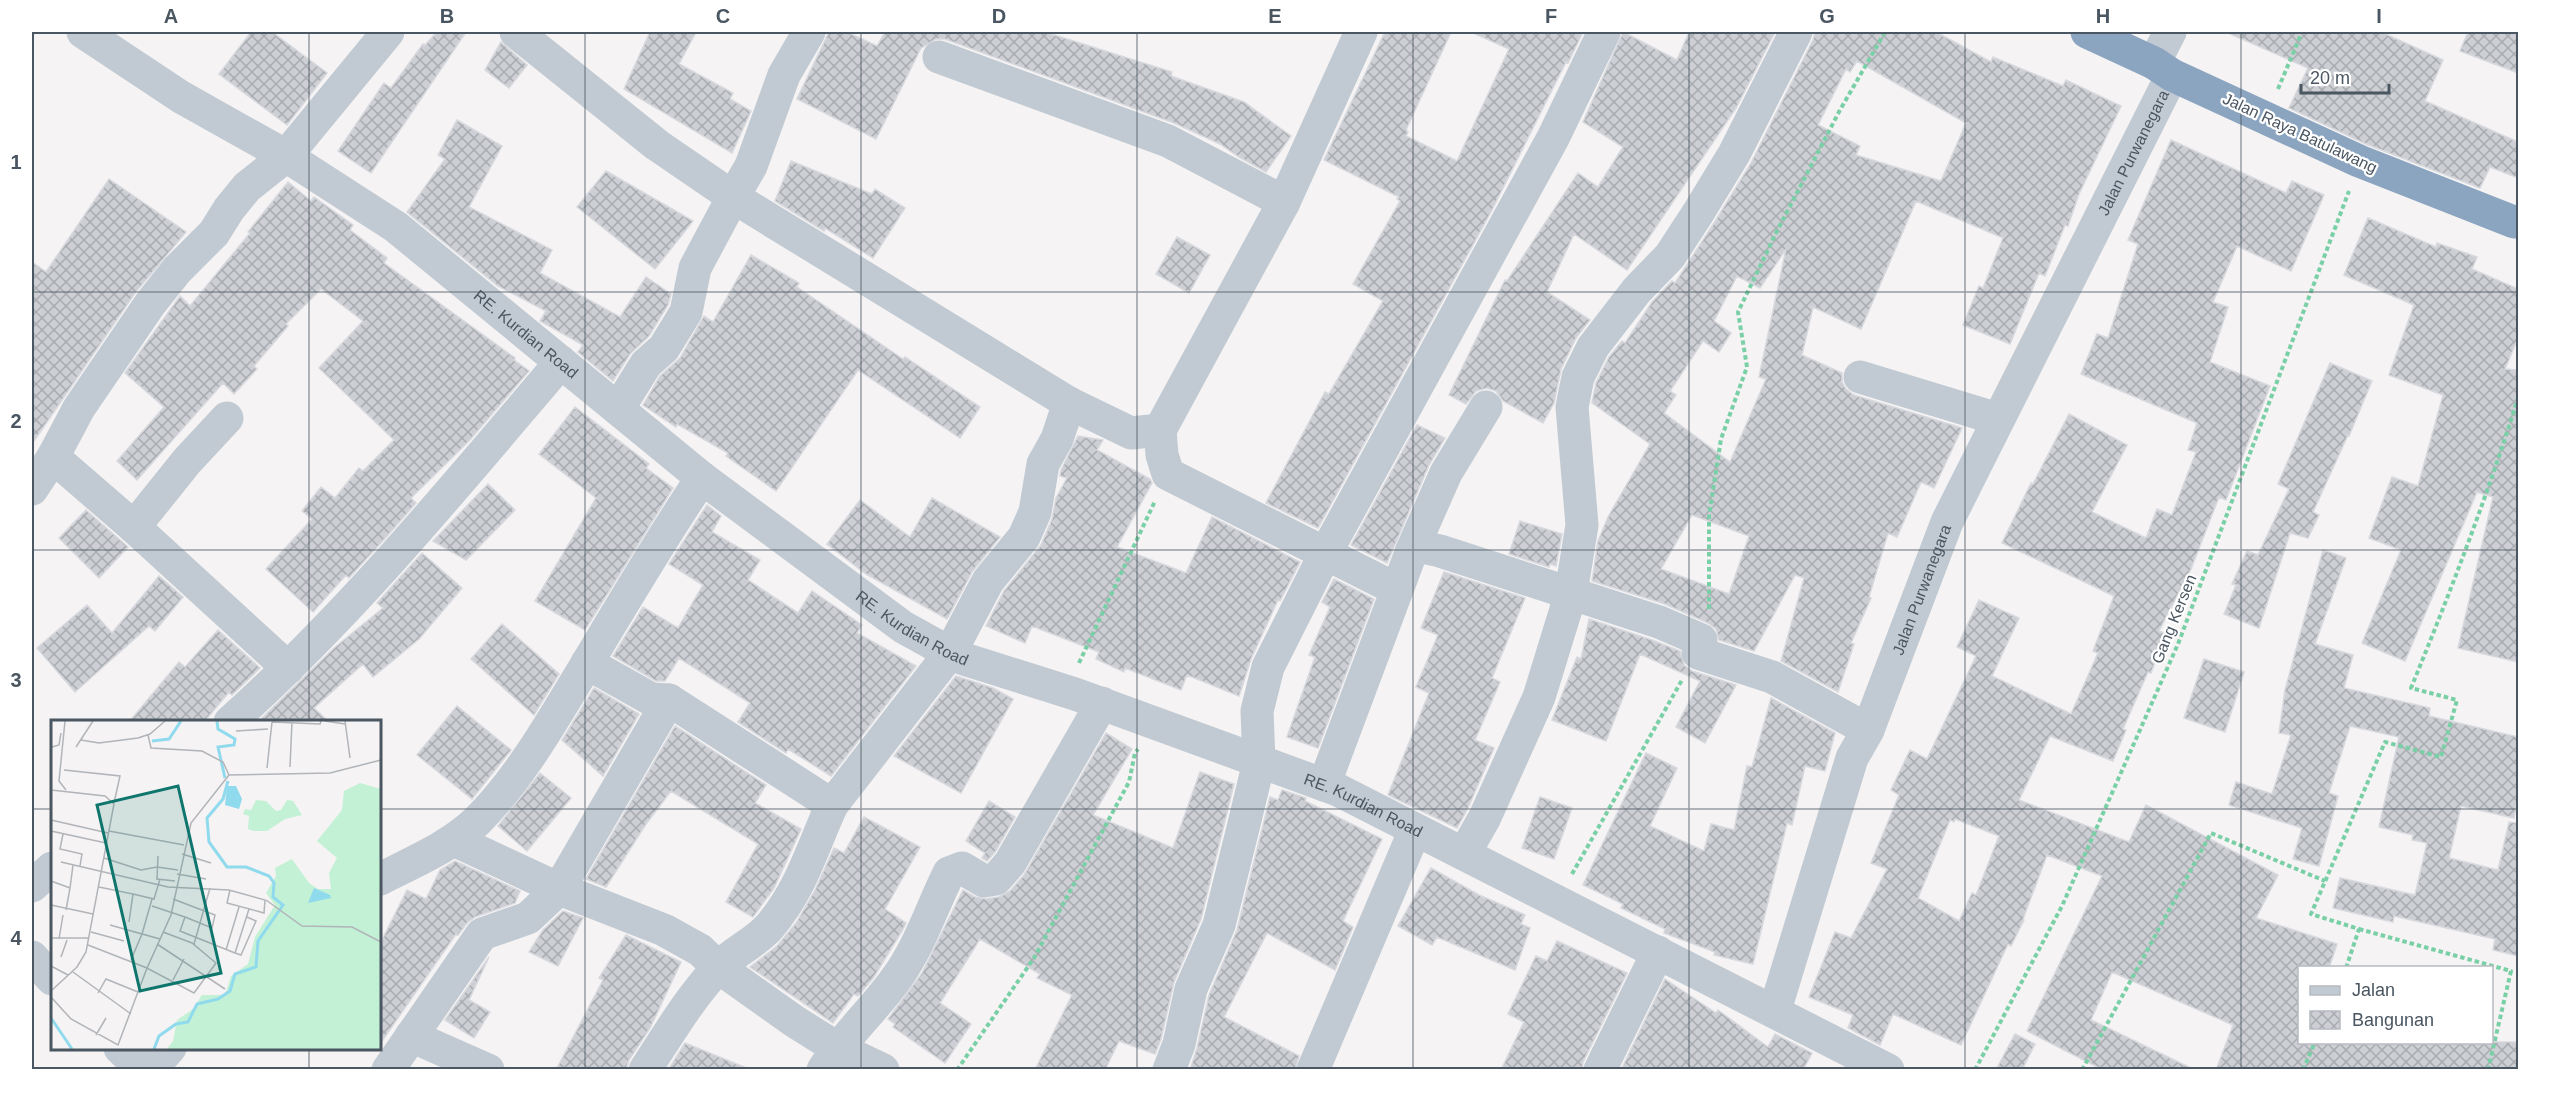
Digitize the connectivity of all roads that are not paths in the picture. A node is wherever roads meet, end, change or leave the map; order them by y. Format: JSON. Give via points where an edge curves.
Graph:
{"nodes":[{"id":1,"x":83,"y":32,"type":"edge"},
{"id":2,"x":388,"y":32,"type":"edge"},
{"id":3,"x":516,"y":32,"type":"edge"},
{"id":4,"x":809,"y":32,"type":"edge"},
{"id":5,"x":1360,"y":32,"type":"edge"},
{"id":6,"x":1604,"y":32,"type":"edge"},
{"id":7,"x":1796,"y":32,"type":"edge"},
{"id":8,"x":2087,"y":32,"type":"edge"},
{"id":9,"x":2170,"y":32,"type":"edge"},
{"id":10,"x":939,"y":57,"type":"dead end"},
{"id":11,"x":2163,"y":69,"type":"junction"},
{"id":12,"x":286,"y":156,"type":"junction"},
{"id":13,"x":733,"y":197,"type":"junction"},
{"id":14,"x":1284,"y":202,"type":"junction"},
{"id":15,"x":2517,"y":223,"type":"edge"},
{"id":16,"x":561,"y":362,"type":"junction"},
{"id":17,"x":1860,"y":377,"type":"dead end"},
{"id":18,"x":1069,"y":404,"type":"junction"},
{"id":19,"x":1486,"y":407,"type":"dead end"},
{"id":20,"x":618,"y":409,"type":"junction"},
{"id":21,"x":227,"y":418,"type":"dead end"},
{"id":22,"x":1998,"y":419,"type":"junction"},
{"id":23,"x":1160,"y":430,"type":"junction"},
{"id":24,"x":53,"y":457,"type":"junction"},
{"id":25,"x":702,"y":478,"type":"junction"},
{"id":26,"x":32,"y":489,"type":"edge"},
{"id":27,"x":134,"y":527,"type":"junction"},
{"id":28,"x":1412,"y":550,"type":"junction"},
{"id":29,"x":1325,"y":554,"type":"junction"},
{"id":30,"x":1396,"y":589,"type":"junction"},
{"id":31,"x":1570,"y":593,"type":"junction"},
{"id":32,"x":950,"y":654,"type":"junction"},
{"id":33,"x":587,"y":663,"type":"junction"},
{"id":34,"x":288,"y":668,"type":"junction"},
{"id":35,"x":669,"y":700,"type":"junction"},
{"id":36,"x":1102,"y":704,"type":"junction"},
{"id":37,"x":232,"y":720,"type":"edge"},
{"id":38,"x":1868,"y":730,"type":"junction"},
{"id":39,"x":1259,"y":762,"type":"junction"},
{"id":40,"x":1324,"y":784,"type":"junction"},
{"id":41,"x":832,"y":805,"type":"junction"},
{"id":42,"x":1415,"y":830,"type":"junction"},
{"id":43,"x":454,"y":840,"type":"junction"},
{"id":44,"x":1464,"y":854,"type":"junction"},
{"id":45,"x":51,"y":869,"type":"edge"},
{"id":46,"x":381,"y":878,"type":"edge"},
{"id":47,"x":32,"y":886,"type":"edge"},
{"id":48,"x":559,"y":889,"type":"junction"},
{"id":49,"x":1658,"y":952,"type":"junction"},
{"id":50,"x":32,"y":957,"type":"edge"},
{"id":51,"x":718,"y":967,"type":"junction"},
{"id":52,"x":51,"y":978,"type":"edge"},
{"id":53,"x":1774,"y":1010,"type":"junction"},
{"id":54,"x":411,"y":1036,"type":"junction"},
{"id":55,"x":122,"y":1050,"type":"edge"},
{"id":56,"x":168,"y":1050,"type":"edge"},
{"id":57,"x":830,"y":1059,"type":"edge"},
{"id":58,"x":143,"y":1070,"type":"edge"},
{"id":59,"x":150,"y":1070,"type":"edge"},
{"id":60,"x":388,"y":1070,"type":"edge"},
{"id":61,"x":488,"y":1070,"type":"edge"},
{"id":62,"x":645,"y":1070,"type":"edge"},
{"id":63,"x":882,"y":1070,"type":"edge"},
{"id":64,"x":1169,"y":1070,"type":"edge"},
{"id":65,"x":1313,"y":1070,"type":"edge"},
{"id":66,"x":1600,"y":1070,"type":"edge"},
{"id":67,"x":1888,"y":1070,"type":"edge"}],
"edges":[{"from":1,"to":12,"type":"street","name":"RE. Kurdian Road","via":[[181,97]]},
{"from":2,"to":12,"type":"street"},
{"from":3,"to":13,"type":"street","via":[[657,145]]},
{"from":4,"to":13,"type":"street","via":[[784,75],[756,155]]},
{"from":5,"to":14,"type":"street"},
{"from":6,"to":29,"type":"street","via":[[1553,138]]},
{"from":7,"to":31,"type":"street","via":[[1734,154],[1698,213],[1670,256],[1637,290],[1593,347],[1578,376],[1572,407],[1582,525]]},
{"from":8,"to":11,"type":"highway","name":"Jalan Raya Batulawang"},
{"from":9,"to":11,"type":"street","name":"Jalan Purwanegara"},
{"from":10,"to":14,"type":"street","via":[[1168,141]]},
{"from":11,"to":15,"type":"highway","name":"Jalan Raya Batulawang","via":[[2359,161]]},
{"from":11,"to":22,"type":"street","name":"Jalan Purwanegara"},
{"from":12,"to":16,"type":"street","name":"RE. Kurdian Road","via":[[396,227]]},
{"from":12,"to":24,"type":"street","via":[[247,187],[214,233],[150,304],[85,399]]},
{"from":13,"to":18,"type":"street"},
{"from":13,"to":20,"type":"street","via":[[695,268],[686,312]]},
{"from":14,"to":23,"type":"street"},
{"from":16,"to":20,"type":"street","name":"RE. Kurdian Road"},
{"from":16,"to":34,"type":"street","via":[[388,564]]},
{"from":17,"to":22,"type":"street"},
{"from":18,"to":23,"type":"street","via":[[1131,433]]},
{"from":18,"to":32,"type":"street","via":[[1044,464],[1035,512],[1024,537],[988,581]]},
{"from":19,"to":28,"type":"street","via":[[1446,473]]},
{"from":20,"to":25,"type":"street","name":"RE. Kurdian Road"},
{"from":21,"to":27,"type":"street"},
{"from":22,"to":38,"type":"street","name":"Jalan Purwanegara","via":[[1947,522]]},
{"from":23,"to":29,"type":"street","via":[[1168,474]]},
{"from":24,"to":26,"type":"street"},
{"from":24,"to":27,"type":"street"},
{"from":25,"to":32,"type":"street","name":"RE. Kurdian Road","via":[[903,627]]},
{"from":25,"to":33,"type":"street"},
{"from":27,"to":34,"type":"street"},
{"from":28,"to":30,"type":"street"},
{"from":28,"to":31,"type":"street","via":[[1422,547],[1440,551]]},
{"from":29,"to":30,"type":"street"},
{"from":29,"to":39,"type":"street","via":[[1268,667],[1257,711]]},
{"from":30,"to":40,"type":"street"},
{"from":31,"to":38,"type":"street","via":[[1659,622],[1700,646],[1772,677]]},
{"from":31,"to":44,"type":"street","via":[[1539,697],[1485,817]]},
{"from":32,"to":36,"type":"street","name":"RE. Kurdian Road"},
{"from":32,"to":41,"type":"street"},
{"from":33,"to":35,"type":"street","via":[[651,699]]},
{"from":33,"to":43,"type":"street","via":[[507,787]]},
{"from":34,"to":37,"type":"street"},
{"from":35,"to":41,"type":"street"},
{"from":35,"to":48,"type":"street"},
{"from":36,"to":39,"type":"street","name":"RE. Kurdian Road"},
{"from":36,"to":57,"type":"street","via":[[1010,863],[996,879],[984,881],[962,868],[949,873],[907,963]]},
{"from":38,"to":53,"type":"street","name":"Jalan Purwanegara","via":[[1852,758]]},
{"from":39,"to":40,"type":"street","name":"RE. Kurdian Road"},
{"from":39,"to":64,"type":"street","via":[[1219,925],[1191,989]]},
{"from":40,"to":42,"type":"street","name":"RE. Kurdian Road"},
{"from":41,"to":51,"type":"street","via":[[809,863],[784,908],[768,929]]},
{"from":42,"to":44,"type":"street","name":"RE. Kurdian Road"},
{"from":42,"to":65,"type":"street"},
{"from":43,"to":46,"type":"street"},
{"from":43,"to":48,"type":"street"},
{"from":44,"to":49,"type":"street","name":"RE. Kurdian Road"},
{"from":45,"to":47,"type":"street"},
{"from":48,"to":51,"type":"street","via":[[664,930],[700,950]]},
{"from":48,"to":54,"type":"street","via":[[528,918],[482,934]]},
{"from":49,"to":53,"type":"street","name":"RE. Kurdian Road"},
{"from":49,"to":66,"type":"street"},
{"from":50,"to":52,"type":"street"},
{"from":51,"to":57,"type":"street"},
{"from":51,"to":62,"type":"street","via":[[690,1001]]},
{"from":53,"to":67,"type":"street"},
{"from":54,"to":60,"type":"street"},
{"from":54,"to":61,"type":"street"},
{"from":55,"to":58,"type":"street"},
{"from":56,"to":59,"type":"street"},
{"from":57,"to":63,"type":"street"}]}
